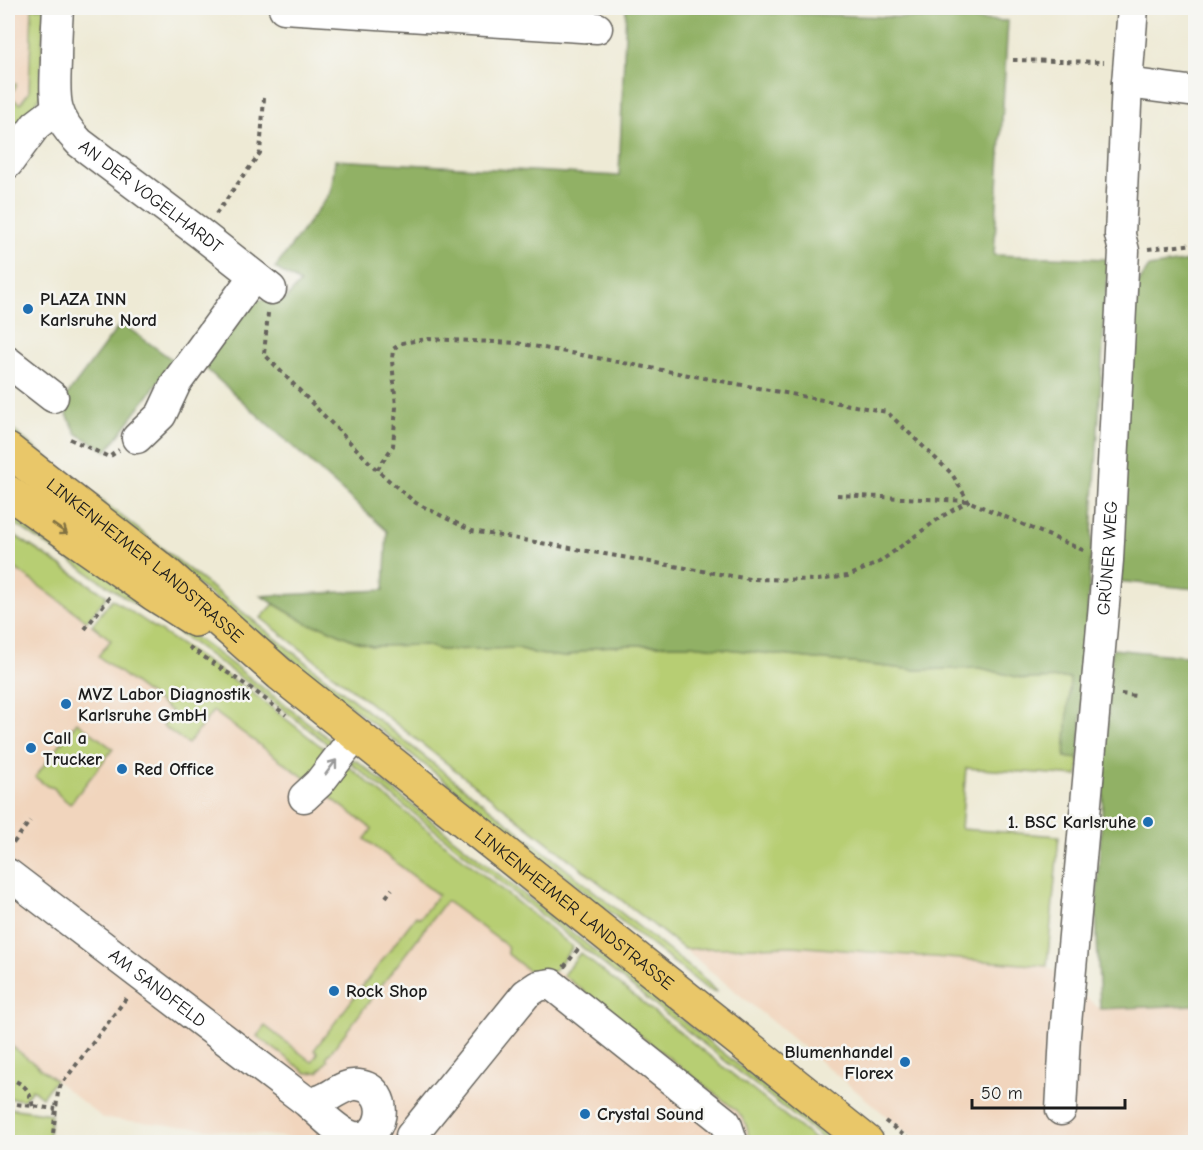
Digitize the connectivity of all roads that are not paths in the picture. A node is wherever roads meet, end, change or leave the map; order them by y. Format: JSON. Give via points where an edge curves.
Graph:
{"nodes":[{"id":1,"x":57,"y":8,"type":"edge"},
{"id":2,"x":284,"y":8,"type":"edge"},
{"id":3,"x":1133,"y":8,"type":"edge"},
{"id":4,"x":597,"y":28,"type":"dead end"},
{"id":5,"x":1128,"y":73,"type":"junction"},
{"id":6,"x":1196,"y":92,"type":"edge"},
{"id":7,"x":57,"y":109,"type":"junction"},
{"id":8,"x":8,"y":163,"type":"edge"},
{"id":9,"x":8,"y":363,"type":"edge"},
{"id":10,"x":53,"y":397,"type":"dead end"},
{"id":11,"x":136,"y":438,"type":"road end"},
{"id":12,"x":8,"y":450,"type":"edge"},
{"id":13,"x":8,"y":492,"type":"edge"},
{"id":14,"x":280,"y":674,"type":"junction"},
{"id":15,"x":356,"y":735,"type":"junction"},
{"id":16,"x":304,"y":797,"type":"dead end"},
{"id":17,"x":8,"y":874,"type":"edge"},
{"id":18,"x":307,"y":1102,"type":"junction"},
{"id":19,"x":1061,"y":1110,"type":"dead end"},
{"id":20,"x":370,"y":1132,"type":"edge"},
{"id":21,"x":417,"y":1139,"type":"edge"},
{"id":22,"x":731,"y":1143,"type":"edge"},
{"id":23,"x":867,"y":1143,"type":"edge"}],
"edges":[{"from":1,"to":7,"type":"street","name":"AN DER VOGELHARDT"},
{"from":2,"to":4,"type":"street"},
{"from":3,"to":5,"type":"street","name":"GRÜNER WEG"},
{"from":5,"to":6,"type":"street"},
{"from":5,"to":19,"type":"street","name":"GRÜNER WEG","via":[[1108,560]]},
{"from":7,"to":8,"type":"street","via":[[36,125]]},
{"from":7,"to":11,"type":"street","name":"AN DER VOGELHARDT","via":[[80,143],[263,282],[176,383],[161,415]]},
{"from":9,"to":10,"type":"street"},
{"from":12,"to":14,"type":"main road","name":"LINKENHEIMER LANDSTRASSE","via":[[168,574]]},
{"from":13,"to":14,"type":"main road","name":"LINKENHEIMER LANDSTRASSE","one_way":true,"via":[[154,594]]},
{"from":14,"to":15,"type":"main road","name":"LINKENHEIMER LANDSTRASSE"},
{"from":16,"to":15,"type":"street","one_way":true},
{"from":15,"to":23,"type":"main road","name":"LINKENHEIMER LANDSTRASSE"},
{"from":17,"to":18,"type":"street","name":"AM SANDFELD"},
{"from":18,"to":20,"type":"street","name":"AM SANDFELD","via":[[345,1133],[356,1137]]},
{"from":18,"to":20,"type":"street","via":[[315,1103],[346,1087],[364,1086],[380,1105]]},
{"from":20,"to":21,"type":"street","name":"AM SANDFELD"},
{"from":21,"to":22,"type":"street","via":[[526,994],[551,984],[726,1123]]}]}
